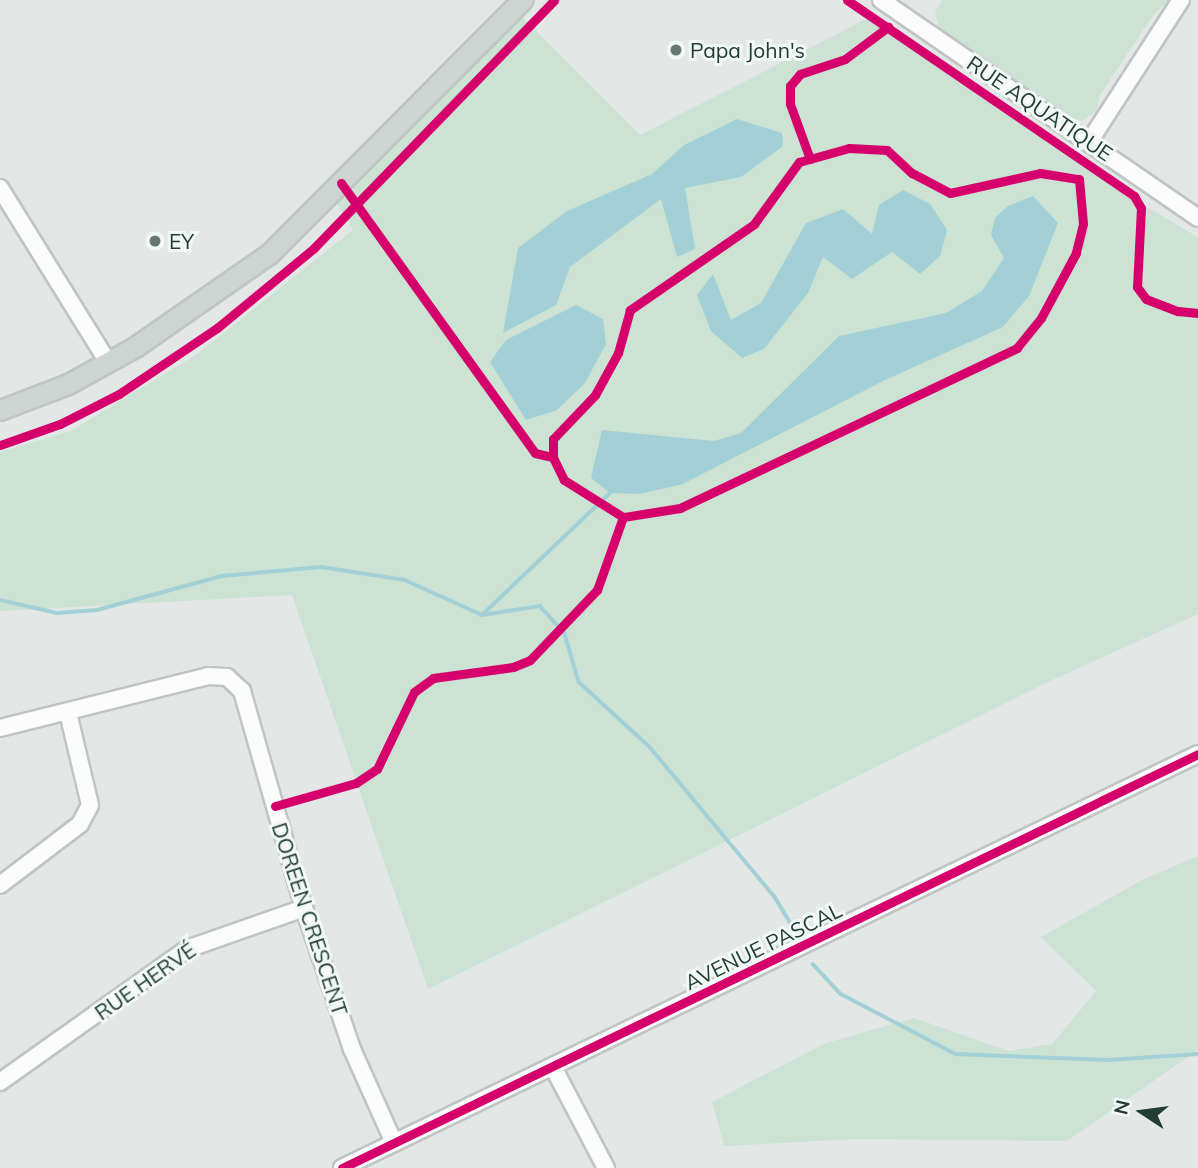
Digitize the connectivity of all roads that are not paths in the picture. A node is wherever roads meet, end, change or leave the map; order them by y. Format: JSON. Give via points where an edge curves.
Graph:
{"nodes":[{"id":1,"x":522,"y":0,"type":"edge"},
{"id":2,"x":881,"y":0,"type":"edge"},
{"id":3,"x":1181,"y":0,"type":"edge"},
{"id":4,"x":1089,"y":142,"type":"junction"},
{"id":5,"x":0,"y":188,"type":"edge"},
{"id":6,"x":1198,"y":218,"type":"edge"},
{"id":7,"x":108,"y":362,"type":"junction"},
{"id":8,"x":0,"y":410,"type":"edge"},
{"id":9,"x":68,"y":713,"type":"junction"},
{"id":10,"x":0,"y":727,"type":"edge"},
{"id":11,"x":1198,"y":754,"type":"edge"},
{"id":12,"x":0,"y":885,"type":"edge"},
{"id":13,"x":304,"y":908,"type":"junction"},
{"id":14,"x":553,"y":1067,"type":"junction"},
{"id":15,"x":0,"y":1082,"type":"edge"},
{"id":16,"x":394,"y":1143,"type":"junction"},
{"id":17,"x":342,"y":1168,"type":"edge"},
{"id":18,"x":606,"y":1168,"type":"edge"}],
"edges":[{"from":1,"to":7,"type":"main road","via":[[269,254],[178,322]]},
{"from":2,"to":4,"type":"street","name":"RUE AQUATIQUE"},
{"from":3,"to":4,"type":"street"},
{"from":4,"to":6,"type":"street","name":"RUE AQUATIQUE"},
{"from":5,"to":7,"type":"street"},
{"from":7,"to":8,"type":"main road","via":[[68,384]]},
{"from":9,"to":10,"type":"street","name":"DOREEN CRESCENT"},
{"from":9,"to":12,"type":"street","via":[[90,805],[80,824]]},
{"from":9,"to":13,"type":"street","name":"DOREEN CRESCENT","via":[[208,676],[227,677],[242,691]]},
{"from":11,"to":14,"type":"street","name":"AVENUE PASCAL"},
{"from":13,"to":15,"type":"street","name":"RUE HERVÉ","via":[[187,949]]},
{"from":13,"to":16,"type":"street","name":"DOREEN CRESCENT","via":[[352,1049]]},
{"from":14,"to":16,"type":"street","name":"AVENUE PASCAL"},
{"from":14,"to":18,"type":"street"},
{"from":16,"to":17,"type":"street","name":"AVENUE PASCAL"}]}
